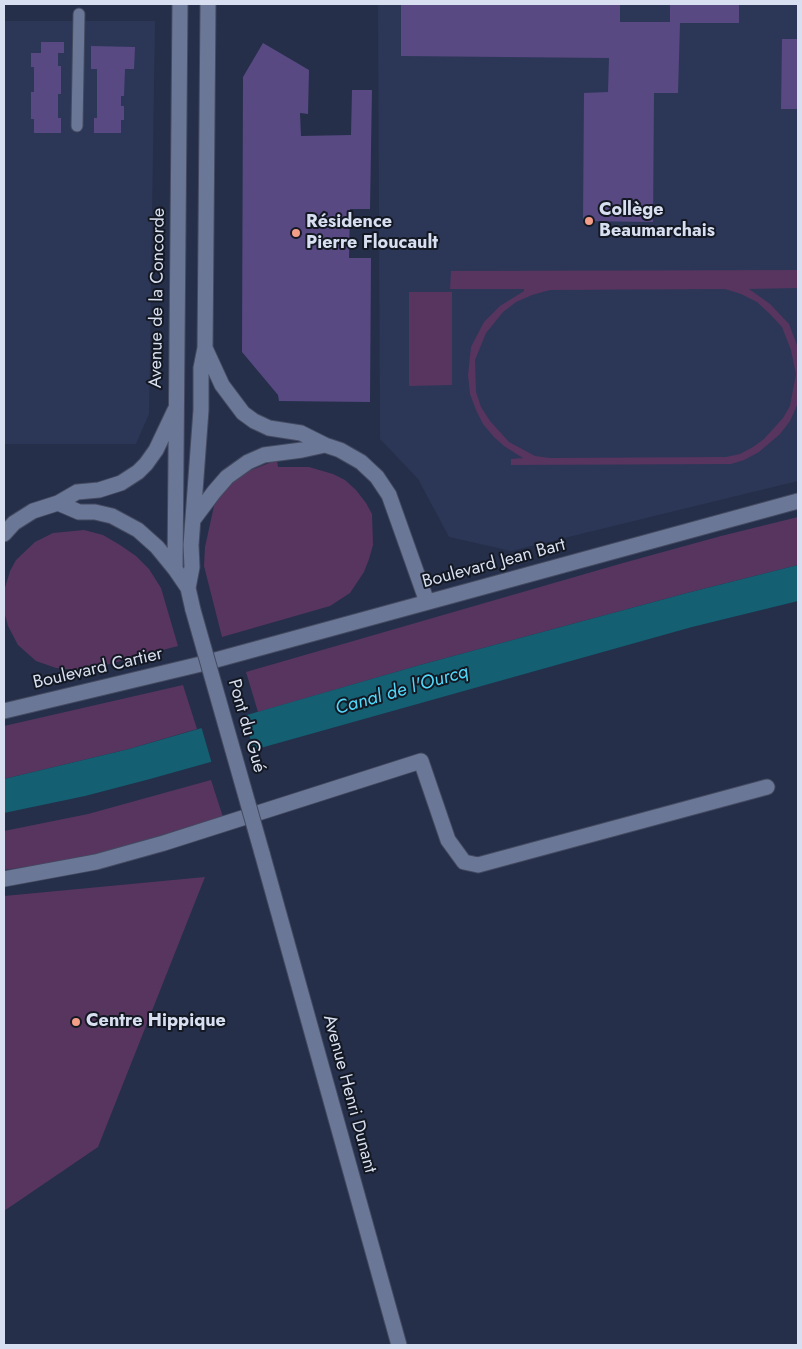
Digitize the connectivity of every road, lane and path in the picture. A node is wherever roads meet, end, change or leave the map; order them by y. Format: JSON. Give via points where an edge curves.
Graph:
{"nodes":[{"id":1,"x":180,"y":4,"type":"edge"},
{"id":2,"x":208,"y":4,"type":"edge"},
{"id":3,"x":79,"y":14,"type":"dead end"},
{"id":4,"x":77,"y":126,"type":"dead end"},
{"id":5,"x":206,"y":348,"type":"junction"},
{"id":6,"x":175,"y":410,"type":"junction"},
{"id":7,"x":325,"y":445,"type":"junction"},
{"id":8,"x":798,"y":501,"type":"edge"},
{"id":9,"x":58,"y":503,"type":"junction"},
{"id":10,"x":193,"y":520,"type":"junction"},
{"id":11,"x":4,"y":534,"type":"edge"},
{"id":12,"x":175,"y":568,"type":"junction"},
{"id":13,"x":188,"y":588,"type":"junction"},
{"id":14,"x":427,"y":602,"type":"junction"},
{"id":15,"x":201,"y":664,"type":"joint"},
{"id":16,"x":4,"y":711,"type":"edge"},
{"id":17,"x":767,"y":787,"type":"dead end"},
{"id":18,"x":262,"y":853,"type":"joint"},
{"id":19,"x":4,"y":879,"type":"edge"},
{"id":20,"x":399,"y":1345,"type":"edge"}],
"edges":[{"from":1,"to":6,"type":"street","name":"Avenue de la Concorde"},
{"from":2,"to":5,"type":"street"},
{"from":3,"to":4,"type":"lane"},
{"from":5,"to":7,"type":"street","via":[[222,385],[243,413],[269,428],[302,433]]},
{"from":5,"to":10,"type":"street","via":[[201,368]]},
{"from":6,"to":9,"type":"street","via":[[156,450],[138,472],[121,483],[77,492]]},
{"from":6,"to":12,"type":"street","name":"Avenue de la Concorde"},
{"from":7,"to":10,"type":"street","via":[[264,455],[248,462],[227,477]]},
{"from":7,"to":14,"type":"street","via":[[361,462],[389,495]]},
{"from":8,"to":14,"type":"street","name":"Boulevard Jean Bart"},
{"from":9,"to":11,"type":"street","via":[[33,511]]},
{"from":9,"to":12,"type":"street","via":[[79,512],[112,516],[138,530]]},
{"from":10,"to":13,"type":"street"},
{"from":12,"to":13,"type":"street"},
{"from":13,"to":18,"type":"street","name":"Pont du Gué","bridge":true},
{"from":14,"to":15,"type":"street","name":"Boulevard Jean Bart"},
{"from":15,"to":16,"type":"street","name":"Boulevard Cartier"},
{"from":17,"to":19,"type":"street","via":[[478,865],[464,862],[448,840],[421,761],[154,846],[96,862]]},
{"from":18,"to":20,"type":"street","name":"Avenue Henri Dunant"}]}
